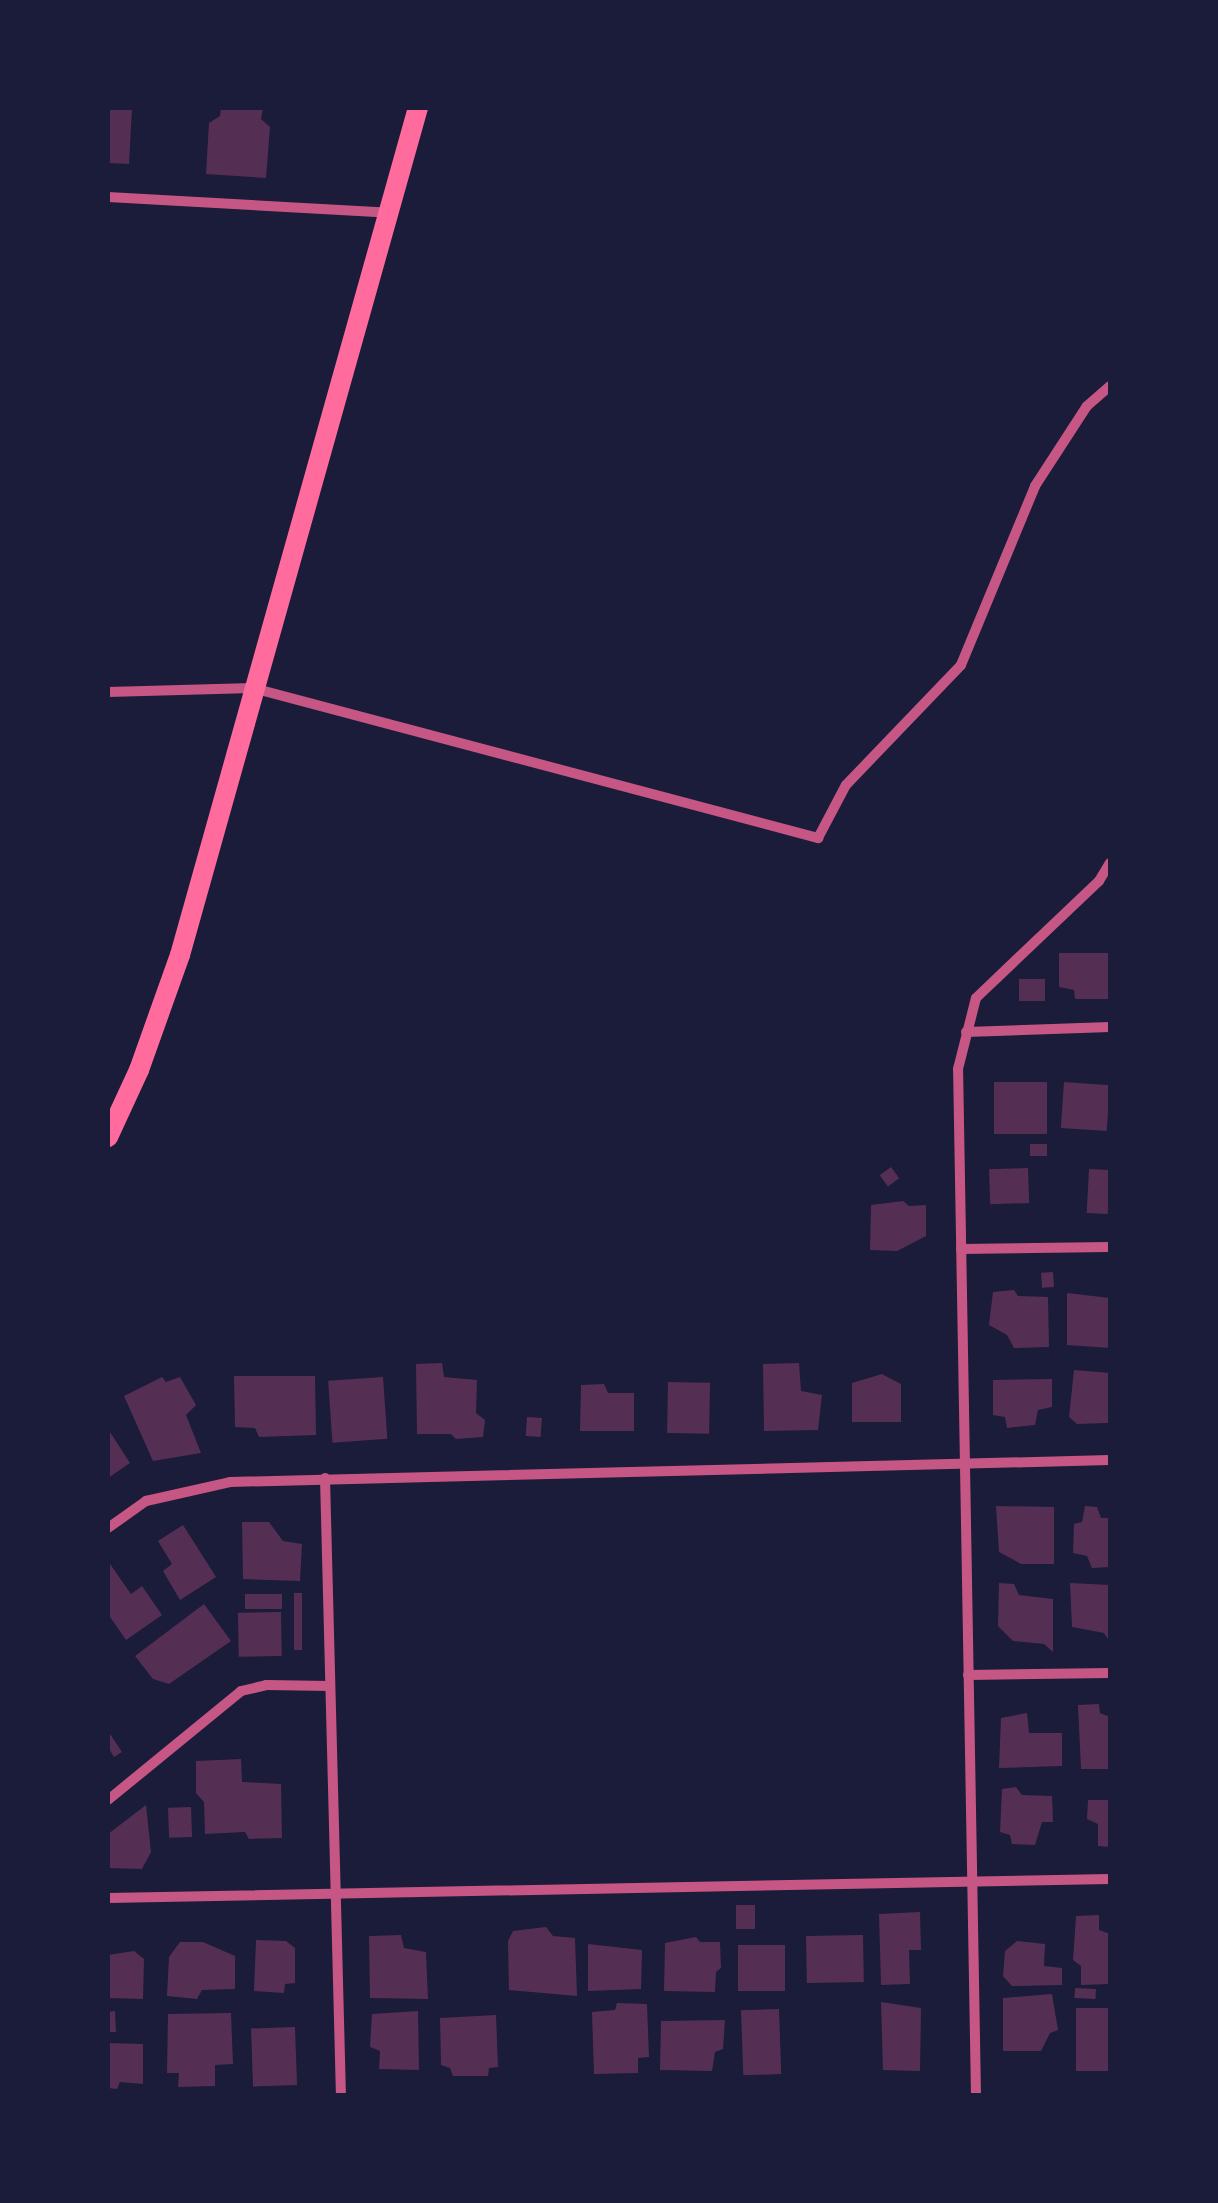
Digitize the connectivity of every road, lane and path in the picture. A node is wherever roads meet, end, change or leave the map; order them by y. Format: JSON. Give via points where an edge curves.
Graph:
{"nodes":[{"id":1,"x":418,"y":108,"type":"edge"},
{"id":2,"x":108,"y":197,"type":"edge"},
{"id":3,"x":390,"y":213,"type":"junction"},
{"id":4,"x":1110,"y":386,"type":"edge"},
{"id":5,"x":252,"y":688,"type":"junction"},
{"id":6,"x":108,"y":692,"type":"edge"},
{"id":7,"x":1110,"y":863,"type":"edge"},
{"id":8,"x":1110,"y":1028,"type":"edge"},
{"id":9,"x":966,"y":1032,"type":"junction"},
{"id":10,"x":108,"y":1136,"type":"edge"},
{"id":11,"x":1110,"y":1246,"type":"edge"},
{"id":12,"x":960,"y":1249,"type":"junction"},
{"id":13,"x":1110,"y":1460,"type":"edge"},
{"id":14,"x":964,"y":1463,"type":"junction"},
{"id":15,"x":325,"y":1478,"type":"junction"},
{"id":16,"x":108,"y":1528,"type":"edge"},
{"id":17,"x":1110,"y":1673,"type":"edge"},
{"id":18,"x":968,"y":1675,"type":"junction"},
{"id":19,"x":330,"y":1686,"type":"junction"},
{"id":20,"x":108,"y":1800,"type":"edge"},
{"id":21,"x":1110,"y":1878,"type":"edge"},
{"id":22,"x":971,"y":1881,"type":"junction"},
{"id":23,"x":339,"y":1893,"type":"junction"},
{"id":24,"x":108,"y":1898,"type":"edge"},
{"id":25,"x":341,"y":2096,"type":"edge"},
{"id":26,"x":976,"y":2096,"type":"edge"}],
"edges":[{"from":1,"to":3,"type":"main road"},
{"from":2,"to":3,"type":"street"},
{"from":3,"to":5,"type":"main road"},
{"from":4,"to":5,"type":"street","via":[[1088,406],[1035,486],[961,665],[846,785],[818,838]]},
{"from":5,"to":6,"type":"street"},
{"from":5,"to":10,"type":"main road","via":[[180,955]]},
{"from":7,"to":9,"type":"street","via":[[976,998]]},
{"from":8,"to":9,"type":"street"},
{"from":9,"to":12,"type":"street","via":[[958,1069]]},
{"from":11,"to":12,"type":"street"},
{"from":12,"to":14,"type":"street"},
{"from":13,"to":14,"type":"street"},
{"from":14,"to":15,"type":"street"},
{"from":14,"to":18,"type":"street"},
{"from":15,"to":16,"type":"street","via":[[184,1489],[146,1500]]},
{"from":15,"to":19,"type":"street"},
{"from":17,"to":18,"type":"street"},
{"from":18,"to":22,"type":"street"},
{"from":19,"to":20,"type":"street","via":[[266,1685],[241,1692]]},
{"from":19,"to":23,"type":"street"},
{"from":21,"to":22,"type":"street"},
{"from":22,"to":23,"type":"street"},
{"from":22,"to":26,"type":"street"},
{"from":23,"to":24,"type":"street"},
{"from":23,"to":25,"type":"street"}]}
